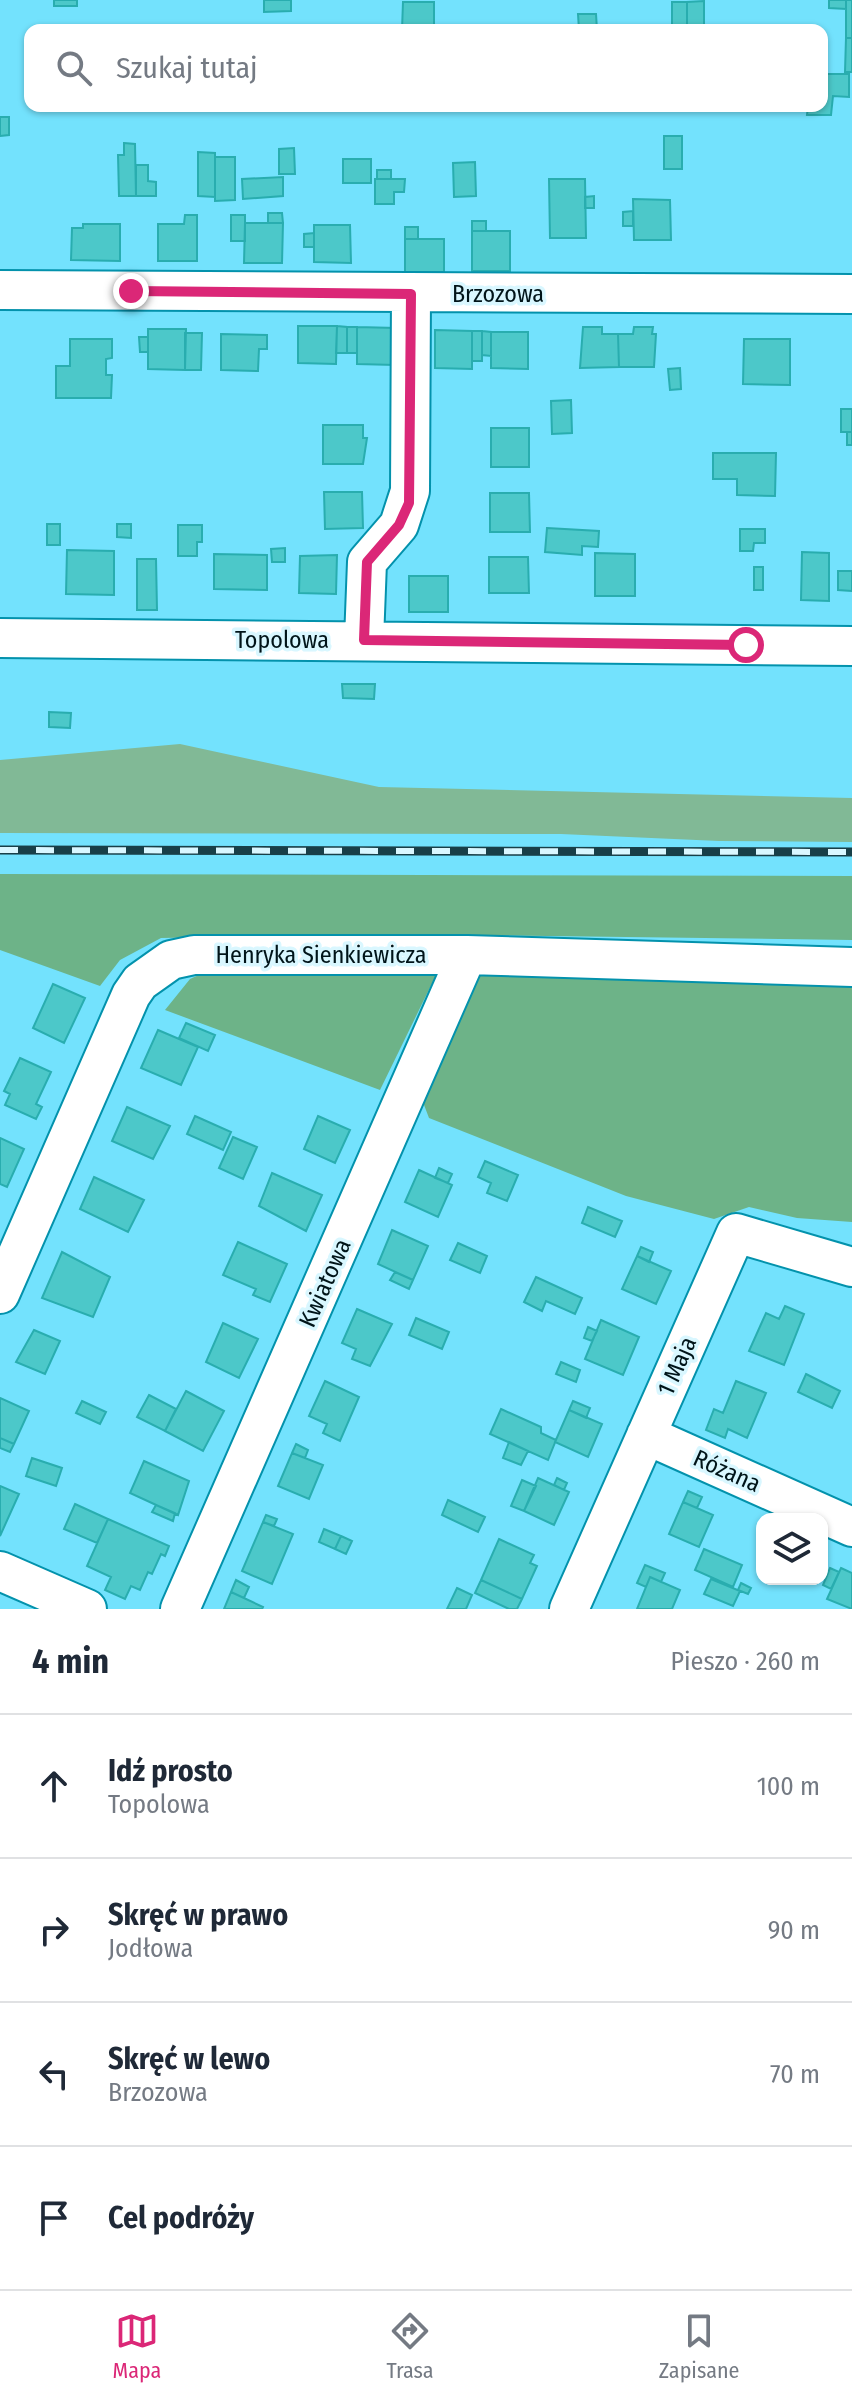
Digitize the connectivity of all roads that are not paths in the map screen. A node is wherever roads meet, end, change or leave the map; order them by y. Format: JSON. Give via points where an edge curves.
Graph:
{"nodes":[{"id":1,"x":0,"y":290,"type":"edge"},
{"id":2,"x":411,"y":294,"type":"junction"},
{"id":3,"x":852,"y":294,"type":"edge"},
{"id":4,"x":0,"y":638,"type":"edge"},
{"id":5,"x":364,"y":640,"type":"junction"},
{"id":6,"x":852,"y":646,"type":"edge"},
{"id":7,"x":467,"y":955,"type":"junction"},
{"id":8,"x":852,"y":967,"type":"edge"},
{"id":9,"x":852,"y":1267,"type":"edge"},
{"id":10,"x":0,"y":1294,"type":"edge"},
{"id":11,"x":646,"y":1435,"type":"junction"},
{"id":12,"x":852,"y":1527,"type":"edge"},
{"id":13,"x":0,"y":1571,"type":"edge"},
{"id":14,"x":87,"y":1609,"type":"edge"},
{"id":15,"x":180,"y":1609,"type":"edge"},
{"id":16,"x":569,"y":1609,"type":"edge"}],
"edges":[{"from":1,"to":2,"type":"street","name":"Brzozowa"},
{"from":2,"to":3,"type":"street","name":"Brzozowa"},
{"from":2,"to":5,"type":"street","via":[[409,503],[399,525],[367,562]]},
{"from":4,"to":5,"type":"street","name":"Topolowa"},
{"from":5,"to":6,"type":"street","name":"Topolowa"},
{"from":7,"to":8,"type":"street","name":"Henryka Sienkiewicza"},
{"from":7,"to":10,"type":"street","name":"Henryka Sienkiewicza","via":[[194,955],[152,972],[131,995]]},
{"from":7,"to":15,"type":"street","name":"Kwiatowa"},
{"from":9,"to":11,"type":"street","name":"1 Maja","via":[[736,1233]]},
{"from":11,"to":12,"type":"street","name":"Różana"},
{"from":11,"to":16,"type":"street","name":"1 Maja"},
{"from":13,"to":14,"type":"street"}]}
